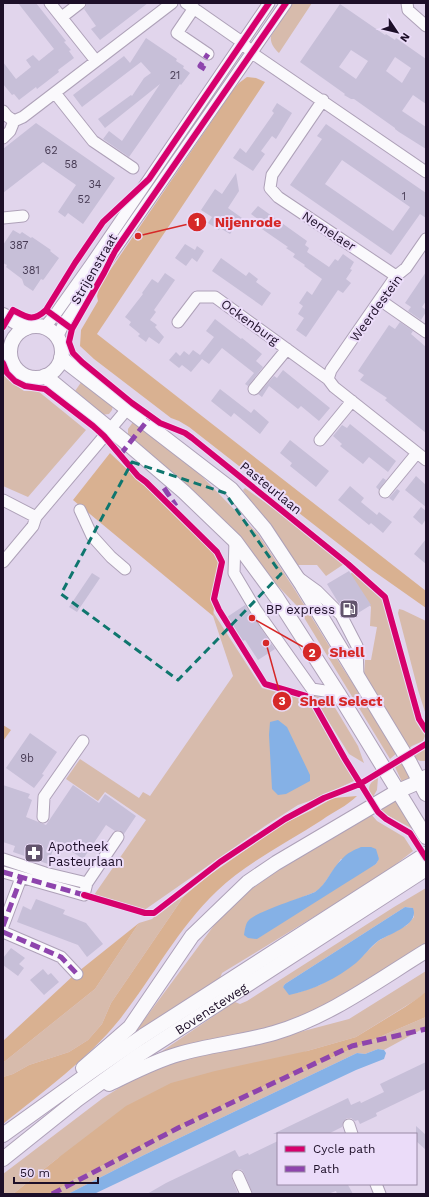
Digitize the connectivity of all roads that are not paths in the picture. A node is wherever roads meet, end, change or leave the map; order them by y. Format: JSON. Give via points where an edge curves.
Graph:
{"nodes":[{"id":1,"x":50,"y":3,"type":"edge"},
{"id":2,"x":80,"y":3,"type":"edge"},
{"id":3,"x":172,"y":3,"type":"edge"},
{"id":4,"x":269,"y":3,"type":"edge"},
{"id":5,"x":286,"y":3,"type":"edge"},
{"id":6,"x":407,"y":3,"type":"edge"},
{"id":7,"x":190,"y":6,"type":"edge"},
{"id":8,"x":62,"y":17,"type":"junction"},
{"id":9,"x":426,"y":26,"type":"edge"},
{"id":10,"x":242,"y":42,"type":"junction"},
{"id":11,"x":252,"y":53,"type":"junction"},
{"id":12,"x":208,"y":54,"type":"dead end"},
{"id":13,"x":96,"y":61,"type":"junction"},
{"id":14,"x":55,"y":93,"type":"junction"},
{"id":15,"x":323,"y":100,"type":"junction"},
{"id":16,"x":3,"y":111,"type":"edge"},
{"id":17,"x":14,"y":121,"type":"junction"},
{"id":18,"x":3,"y":138,"type":"edge"},
{"id":19,"x":133,"y":168,"type":"dead end"},
{"id":20,"x":426,"y":172,"type":"edge"},
{"id":21,"x":23,"y":216,"type":"dead end"},
{"id":22,"x":3,"y":218,"type":"edge"},
{"id":23,"x":426,"y":239,"type":"edge"},
{"id":24,"x":396,"y":276,"type":"junction"},
{"id":25,"x":380,"y":300,"type":"junction"},
{"id":26,"x":3,"y":315,"type":"edge"},
{"id":27,"x":178,"y":322,"type":"dead end"},
{"id":28,"x":26,"y":328,"type":"junction"},
{"id":29,"x":44,"y":328,"type":"junction"},
{"id":30,"x":426,"y":332,"type":"edge"},
{"id":31,"x":58,"y":338,"type":"junction"},
{"id":32,"x":7,"y":347,"type":"edge"},
{"id":33,"x":287,"y":349,"type":"junction"},
{"id":34,"x":61,"y":358,"type":"junction"},
{"id":35,"x":45,"y":376,"type":"junction"},
{"id":36,"x":328,"y":379,"type":"junction"},
{"id":37,"x":254,"y":389,"type":"dead end"},
{"id":38,"x":352,"y":401,"type":"junction"},
{"id":39,"x":128,"y":408,"type":"junction"},
{"id":40,"x":110,"y":429,"type":"junction"},
{"id":41,"x":320,"y":440,"type":"dead end"},
{"id":42,"x":422,"y":456,"type":"edge"},
{"id":43,"x":385,"y":492,"type":"dead end"},
{"id":44,"x":3,"y":500,"type":"edge"},
{"id":45,"x":80,"y":510,"type":"dead end"},
{"id":46,"x":36,"y":517,"type":"junction"},
{"id":47,"x":235,"y":541,"type":"junction"},
{"id":48,"x":3,"y":562,"type":"edge"},
{"id":49,"x":127,"y":566,"type":"dead end"},
{"id":50,"x":338,"y":693,"type":"junction"},
{"id":51,"x":83,"y":741,"type":"dead end"},
{"id":52,"x":410,"y":763,"type":"junction"},
{"id":53,"x":426,"y":766,"type":"edge"},
{"id":54,"x":385,"y":769,"type":"junction"},
{"id":55,"x":424,"y":784,"type":"edge"},
{"id":56,"x":398,"y":791,"type":"junction"},
{"id":57,"x":374,"y":806,"type":"junction"},
{"id":58,"x":43,"y":817,"type":"dead end"},
{"id":59,"x":426,"y":837,"type":"edge"},
{"id":60,"x":118,"y":838,"type":"dead end"},
{"id":61,"x":426,"y":854,"type":"edge"},
{"id":62,"x":3,"y":859,"type":"edge"},
{"id":63,"x":426,"y":869,"type":"edge"},
{"id":64,"x":3,"y":872,"type":"edge"},
{"id":65,"x":21,"y":878,"type":"junction"},
{"id":66,"x":87,"y":883,"type":"junction"},
{"id":67,"x":3,"y":926,"type":"edge"},
{"id":68,"x":3,"y":932,"type":"edge"},
{"id":69,"x":426,"y":951,"type":"edge"},
{"id":70,"x":77,"y":974,"type":"dead end"},
{"id":71,"x":55,"y":1098,"type":"junction"},
{"id":72,"x":78,"y":1099,"type":"junction"},
{"id":73,"x":3,"y":1135,"type":"edge"},
{"id":74,"x":3,"y":1159,"type":"edge"},
{"id":75,"x":238,"y":1176,"type":"dead end"},
{"id":76,"x":246,"y":1194,"type":"edge"}],
"edges":[{"from":1,"to":8,"type":"street"},
{"from":2,"to":8,"type":"street"},
{"from":3,"to":13,"type":"street"},
{"from":4,"to":10,"type":"street","name":"Strijenstraat"},
{"from":5,"to":11,"type":"street","name":"Strijenstraat"},
{"from":6,"to":9,"type":"street","via":[[408,10]]},
{"from":7,"to":10,"type":"street"},
{"from":7,"to":12,"type":"street","via":[[177,33]]},
{"from":8,"to":13,"type":"street"},
{"from":10,"to":11,"type":"street"},
{"from":10,"to":29,"type":"street","name":"Strijenstraat","via":[[82,277]]},
{"from":11,"to":15,"type":"street"},
{"from":11,"to":31,"type":"street","name":"Strijenstraat","via":[[64,323]]},
{"from":13,"to":14,"type":"street"},
{"from":14,"to":17,"type":"street","via":[[24,117]]},
{"from":14,"to":19,"type":"street","via":[[93,141]]},
{"from":15,"to":20,"type":"street"},
{"from":15,"to":24,"type":"street","name":"Nemelaer","via":[[272,175],[270,188]]},
{"from":16,"to":17,"type":"street"},
{"from":17,"to":18,"type":"street","via":[[10,131]]},
{"from":21,"to":22,"type":"street"},
{"from":23,"to":24,"type":"street","name":"Weerdestein","via":[[406,268]]},
{"from":24,"to":25,"type":"street","name":"Weerdestein"},
{"from":25,"to":30,"type":"street"},
{"from":25,"to":36,"type":"street","name":"Weerdestein","via":[[331,370]]},
{"from":26,"to":28,"type":"main road"},
{"from":27,"to":33,"type":"street","name":"Ockenburg","via":[[197,297],[215,297]]},
{"from":28,"to":29,"type":"main road"},
{"from":28,"to":32,"type":"main road"},
{"from":29,"to":31,"type":"main road"},
{"from":31,"to":34,"type":"main road","via":[[62,351]]},
{"from":32,"to":35,"type":"main road","via":[[15,367],[21,373],[28,377]]},
{"from":33,"to":36,"type":"street","name":"Ockenburg"},
{"from":33,"to":37,"type":"street","name":"Ockenburg"},
{"from":34,"to":35,"type":"main road","via":[[58,366]]},
{"from":34,"to":39,"type":"main road","name":"Pasteurlaan"},
{"from":35,"to":40,"type":"main road"},
{"from":36,"to":38,"type":"street","name":"Ockenburg"},
{"from":38,"to":41,"type":"street"},
{"from":38,"to":42,"type":"street","name":"Ockenburg"},
{"from":39,"to":40,"type":"street"},
{"from":39,"to":52,"type":"main road","name":"Pasteurlaan","via":[[145,424],[231,489],[265,529]]},
{"from":40,"to":46,"type":"street"},
{"from":40,"to":47,"type":"main road","via":[[184,492]]},
{"from":42,"to":43,"type":"street","name":"Ockenburg"},
{"from":44,"to":46,"type":"street"},
{"from":45,"to":49,"type":"street","via":[[95,532]]},
{"from":46,"to":48,"type":"street","via":[[33,526]]},
{"from":47,"to":50,"type":"main road","via":[[277,598]]},
{"from":47,"to":50,"type":"street","via":[[234,573],[256,610],[312,689]]},
{"from":50,"to":54,"type":"main road"},
{"from":51,"to":58,"type":"street","via":[[44,798]]},
{"from":52,"to":53,"type":"main road"},
{"from":52,"to":55,"type":"main road","name":"Pasteurlaan"},
{"from":54,"to":56,"type":"main road"},
{"from":54,"to":57,"type":"main road","via":[[385,786]]},
{"from":55,"to":56,"type":"main road"},
{"from":56,"to":57,"type":"main road"},
{"from":56,"to":59,"type":"main road"},
{"from":57,"to":71,"type":"main road","via":[[248,882],[192,936],[130,1027],[87,1064]]},
{"from":60,"to":66,"type":"street"},
{"from":61,"to":71,"type":"main road","name":"Bovensteweg","via":[[143,1036]]},
{"from":62,"to":66,"type":"street"},
{"from":63,"to":72,"type":"main road","name":"Bovensteweg","via":[[139,1055]]},
{"from":64,"to":65,"type":"street"},
{"from":65,"to":66,"type":"street","via":[[84,895]]},
{"from":65,"to":67,"type":"street"},
{"from":68,"to":70,"type":"street","via":[[61,957]]},
{"from":69,"to":72,"type":"main road","via":[[312,1019],[274,1033],[179,1054],[145,1066]]},
{"from":71,"to":73,"type":"main road","name":"Bovensteweg"},
{"from":72,"to":74,"type":"main road","name":"Bovensteweg"},
{"from":75,"to":76,"type":"street"}]}
